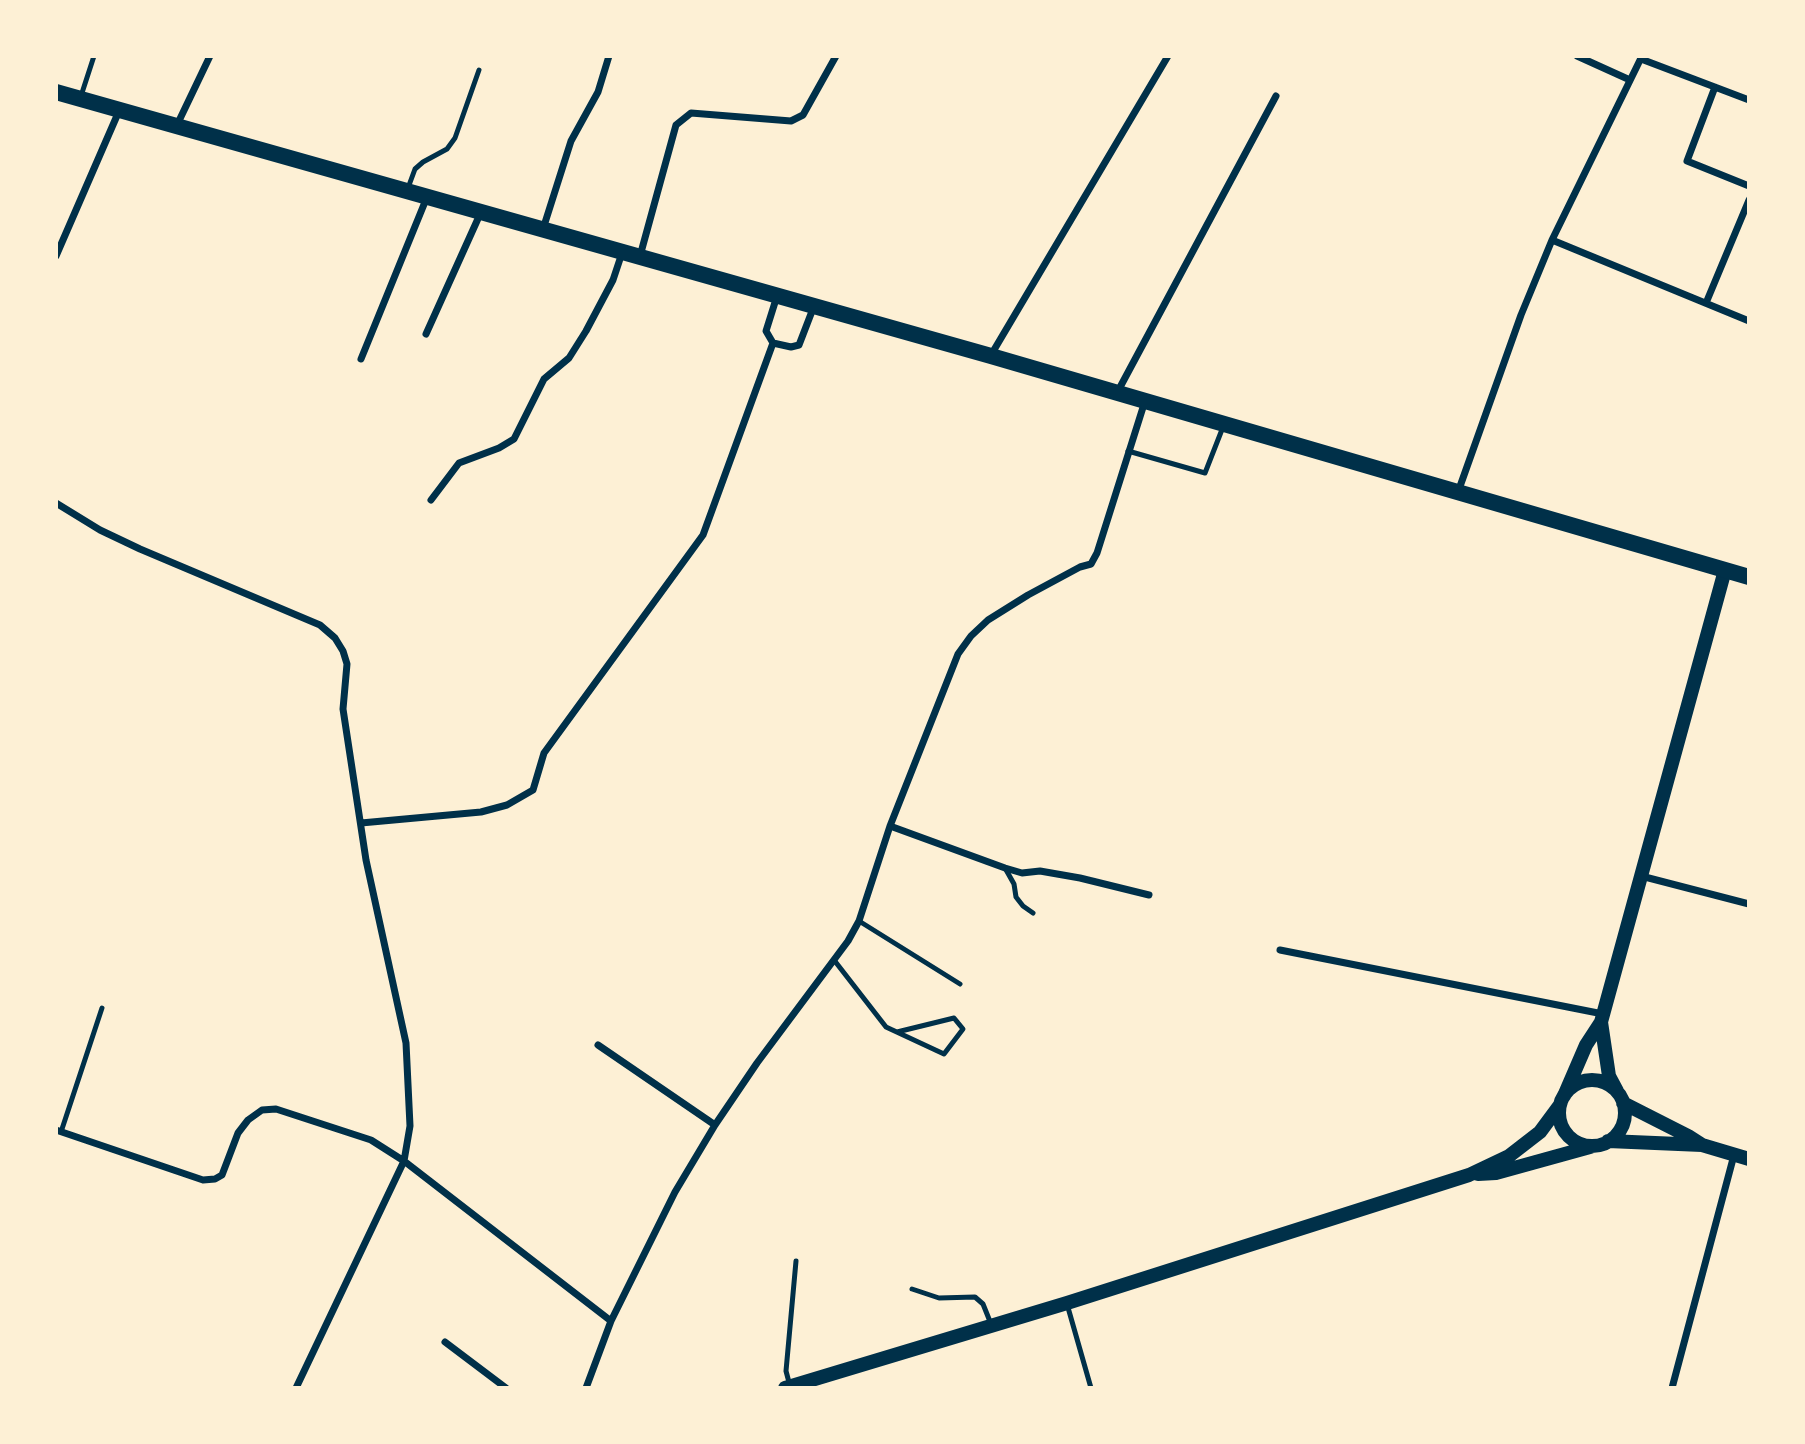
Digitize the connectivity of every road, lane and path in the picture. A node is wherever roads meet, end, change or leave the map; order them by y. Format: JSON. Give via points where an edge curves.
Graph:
{"nodes":[{"id":1,"x":94,"y":56,"type":"edge"},
{"id":2,"x":210,"y":56,"type":"edge"},
{"id":3,"x":609,"y":56,"type":"edge"},
{"id":4,"x":836,"y":56,"type":"edge"},
{"id":5,"x":1168,"y":56,"type":"edge"},
{"id":6,"x":1577,"y":56,"type":"edge"},
{"id":7,"x":1641,"y":57,"type":"edge"},
{"id":8,"x":479,"y":70,"type":"dead end"},
{"id":9,"x":1630,"y":80,"type":"junction"},
{"id":10,"x":1715,"y":87,"type":"junction"},
{"id":11,"x":56,"y":92,"type":"edge"},
{"id":12,"x":1276,"y":96,"type":"dead end"},
{"id":13,"x":80,"y":99,"type":"junction"},
{"id":14,"x":1749,"y":100,"type":"edge"},
{"id":15,"x":119,"y":110,"type":"junction"},
{"id":16,"x":177,"y":125,"type":"junction"},
{"id":17,"x":1749,"y":186,"type":"edge"},
{"id":18,"x":407,"y":190,"type":"junction"},
{"id":19,"x":427,"y":196,"type":"junction"},
{"id":20,"x":1749,"y":200,"type":"edge"},
{"id":21,"x":481,"y":212,"type":"junction"},
{"id":22,"x":543,"y":229,"type":"junction"},
{"id":23,"x":1552,"y":240,"type":"junction"},
{"id":24,"x":622,"y":252,"type":"junction"},
{"id":25,"x":56,"y":256,"type":"edge"},
{"id":26,"x":640,"y":257,"type":"junction"},
{"id":27,"x":777,"y":296,"type":"junction"},
{"id":28,"x":1706,"y":303,"type":"junction"},
{"id":29,"x":814,"y":306,"type":"junction"},
{"id":30,"x":1749,"y":321,"type":"edge"},
{"id":31,"x":426,"y":334,"type":"dead end"},
{"id":32,"x":774,"y":344,"type":"junction"},
{"id":33,"x":991,"y":356,"type":"junction"},
{"id":34,"x":360,"y":359,"type":"dead end"},
{"id":35,"x":1117,"y":393,"type":"junction"},
{"id":36,"x":1145,"y":401,"type":"junction"},
{"id":37,"x":1224,"y":424,"type":"junction"},
{"id":38,"x":1128,"y":451,"type":"junction"},
{"id":39,"x":1458,"y":492,"type":"junction"},
{"id":40,"x":431,"y":500,"type":"dead end"},
{"id":41,"x":56,"y":503,"type":"edge"},
{"id":42,"x":1725,"y":570,"type":"junction"},
{"id":43,"x":1749,"y":578,"type":"edge"},
{"id":44,"x":362,"y":822,"type":"junction"},
{"id":45,"x":890,"y":826,"type":"junction"},
{"id":46,"x":1005,"y":869,"type":"junction"},
{"id":47,"x":1640,"y":876,"type":"junction"},
{"id":48,"x":1149,"y":895,"type":"dead end"},
{"id":49,"x":1749,"y":904,"type":"edge"},
{"id":50,"x":1033,"y":913,"type":"dead end"},
{"id":51,"x":859,"y":921,"type":"junction"},
{"id":52,"x":1280,"y":950,"type":"dead end"},
{"id":53,"x":834,"y":960,"type":"junction"},
{"id":54,"x":960,"y":984,"type":"dead end"},
{"id":55,"x":102,"y":1008,"type":"dead end"},
{"id":56,"x":1602,"y":1018,"type":"junction"},
{"id":57,"x":897,"y":1032,"type":"junction"},
{"id":58,"x":598,"y":1045,"type":"dead end"},
{"id":59,"x":1620,"y":1098,"type":"junction"},
{"id":60,"x":1562,"y":1100,"type":"junction"},
{"id":61,"x":715,"y":1125,"type":"junction"},
{"id":62,"x":59,"y":1131,"type":"edge"},
{"id":63,"x":1603,"y":1143,"type":"junction"},
{"id":64,"x":1702,"y":1145,"type":"junction"},
{"id":65,"x":1734,"y":1155,"type":"junction"},
{"id":66,"x":1749,"y":1159,"type":"edge"},
{"id":67,"x":404,"y":1161,"type":"junction"},
{"id":68,"x":1469,"y":1175,"type":"junction"},
{"id":69,"x":796,"y":1261,"type":"dead end"},
{"id":70,"x":912,"y":1289,"type":"dead end"},
{"id":71,"x":1067,"y":1303,"type":"junction"},
{"id":72,"x":611,"y":1321,"type":"junction"},
{"id":73,"x":991,"y":1325,"type":"junction"},
{"id":74,"x":444,"y":1342,"type":"dead end"},
{"id":75,"x":787,"y":1387,"type":"edge"},
{"id":76,"x":296,"y":1388,"type":"edge"},
{"id":77,"x":506,"y":1388,"type":"edge"},
{"id":78,"x":586,"y":1388,"type":"edge"},
{"id":79,"x":1091,"y":1388,"type":"edge"},
{"id":80,"x":1672,"y":1388,"type":"edge"}],
"edges":[{"from":1,"to":13,"type":"lane"},
{"from":2,"to":16,"type":"street"},
{"from":3,"to":22,"type":"street","via":[[598,92],[571,141]]},
{"from":4,"to":26,"type":"street","via":[[803,115],[791,121],[691,113],[676,125]]},
{"from":5,"to":33,"type":"street"},
{"from":6,"to":9,"type":"street"},
{"from":7,"to":9,"type":"street"},
{"from":7,"to":10,"type":"street"},
{"from":8,"to":18,"type":"lane","via":[[455,138],[447,149],[415,169]]},
{"from":9,"to":23,"type":"street"},
{"from":10,"to":14,"type":"street"},
{"from":10,"to":17,"type":"street","via":[[1687,161]]},
{"from":11,"to":13,"type":"main road"},
{"from":12,"to":35,"type":"street"},
{"from":13,"to":15,"type":"main road"},
{"from":15,"to":16,"type":"main road"},
{"from":15,"to":25,"type":"street"},
{"from":16,"to":18,"type":"main road"},
{"from":18,"to":19,"type":"main road"},
{"from":19,"to":21,"type":"main road"},
{"from":19,"to":34,"type":"street"},
{"from":20,"to":28,"type":"street"},
{"from":21,"to":22,"type":"main road"},
{"from":21,"to":31,"type":"street"},
{"from":22,"to":24,"type":"main road"},
{"from":23,"to":28,"type":"street"},
{"from":23,"to":39,"type":"street"},
{"from":24,"to":26,"type":"main road"},
{"from":24,"to":40,"type":"street","via":[[586,331],[569,358],[544,379],[514,439],[459,463]]},
{"from":26,"to":27,"type":"main road"},
{"from":27,"to":29,"type":"main road"},
{"from":27,"to":32,"type":"street","via":[[766,331]]},
{"from":28,"to":30,"type":"street"},
{"from":29,"to":32,"type":"street","via":[[800,345]]},
{"from":29,"to":33,"type":"main road"},
{"from":32,"to":44,"type":"street","via":[[703,535],[544,753],[533,790],[507,805],[481,812]]},
{"from":33,"to":35,"type":"main road"},
{"from":35,"to":36,"type":"main road"},
{"from":36,"to":37,"type":"main road"},
{"from":36,"to":38,"type":"street"},
{"from":37,"to":38,"type":"lane","via":[[1205,473]]},
{"from":37,"to":39,"type":"main road"},
{"from":38,"to":45,"type":"street","via":[[1091,564],[988,620],[958,654]]},
{"from":39,"to":42,"type":"main road"},
{"from":41,"to":44,"type":"street","via":[[100,530],[320,625],[335,638],[347,664],[343,709]]},
{"from":42,"to":43,"type":"main road"},
{"from":42,"to":47,"type":"main road"},
{"from":44,"to":67,"type":"street","via":[[406,1043],[410,1126]]},
{"from":45,"to":46,"type":"street"},
{"from":45,"to":51,"type":"street"},
{"from":46,"to":48,"type":"street","via":[[1080,878]]},
{"from":46,"to":50,"type":"lane","via":[[1016,897]]},
{"from":47,"to":49,"type":"street"},
{"from":47,"to":56,"type":"main road"},
{"from":51,"to":53,"type":"street"},
{"from":51,"to":54,"type":"lane"},
{"from":52,"to":56,"type":"street"},
{"from":53,"to":57,"type":"lane","via":[[886,1027]]},
{"from":53,"to":61,"type":"street"},
{"from":55,"to":62,"type":"lane"},
{"from":56,"to":59,"type":"main road","via":[[1609,1076]]},
{"from":56,"to":60,"type":"main road"},
{"from":57,"to":57,"type":"lane","via":[[944,1054],[963,1029],[954,1018]]},
{"from":58,"to":61,"type":"street"},
{"from":59,"to":60,"type":"main road","via":[[1601,1082],[1590,1080],[1570,1088]]},
{"from":59,"to":63,"type":"main road","via":[[1623,1124]]},
{"from":59,"to":64,"type":"main road"},
{"from":60,"to":63,"type":"main road","via":[[1561,1126],[1567,1135],[1587,1145]]},
{"from":60,"to":68,"type":"main road","via":[[1540,1132],[1509,1156]]},
{"from":61,"to":72,"type":"street"},
{"from":62,"to":67,"type":"street","via":[[203,1180],[215,1180],[222,1175],[248,1120],[276,1109],[370,1140]]},
{"from":63,"to":64,"type":"main road"},
{"from":63,"to":68,"type":"main road"},
{"from":64,"to":65,"type":"main road"},
{"from":65,"to":66,"type":"main road"},
{"from":65,"to":80,"type":"street"},
{"from":67,"to":72,"type":"street"},
{"from":67,"to":76,"type":"street"},
{"from":68,"to":71,"type":"main road"},
{"from":69,"to":75,"type":"lane"},
{"from":70,"to":73,"type":"lane","via":[[939,1298],[975,1297],[984,1304]]},
{"from":71,"to":73,"type":"main road"},
{"from":71,"to":79,"type":"lane"},
{"from":72,"to":78,"type":"street"},
{"from":73,"to":75,"type":"main road"},
{"from":74,"to":77,"type":"street"}]}
